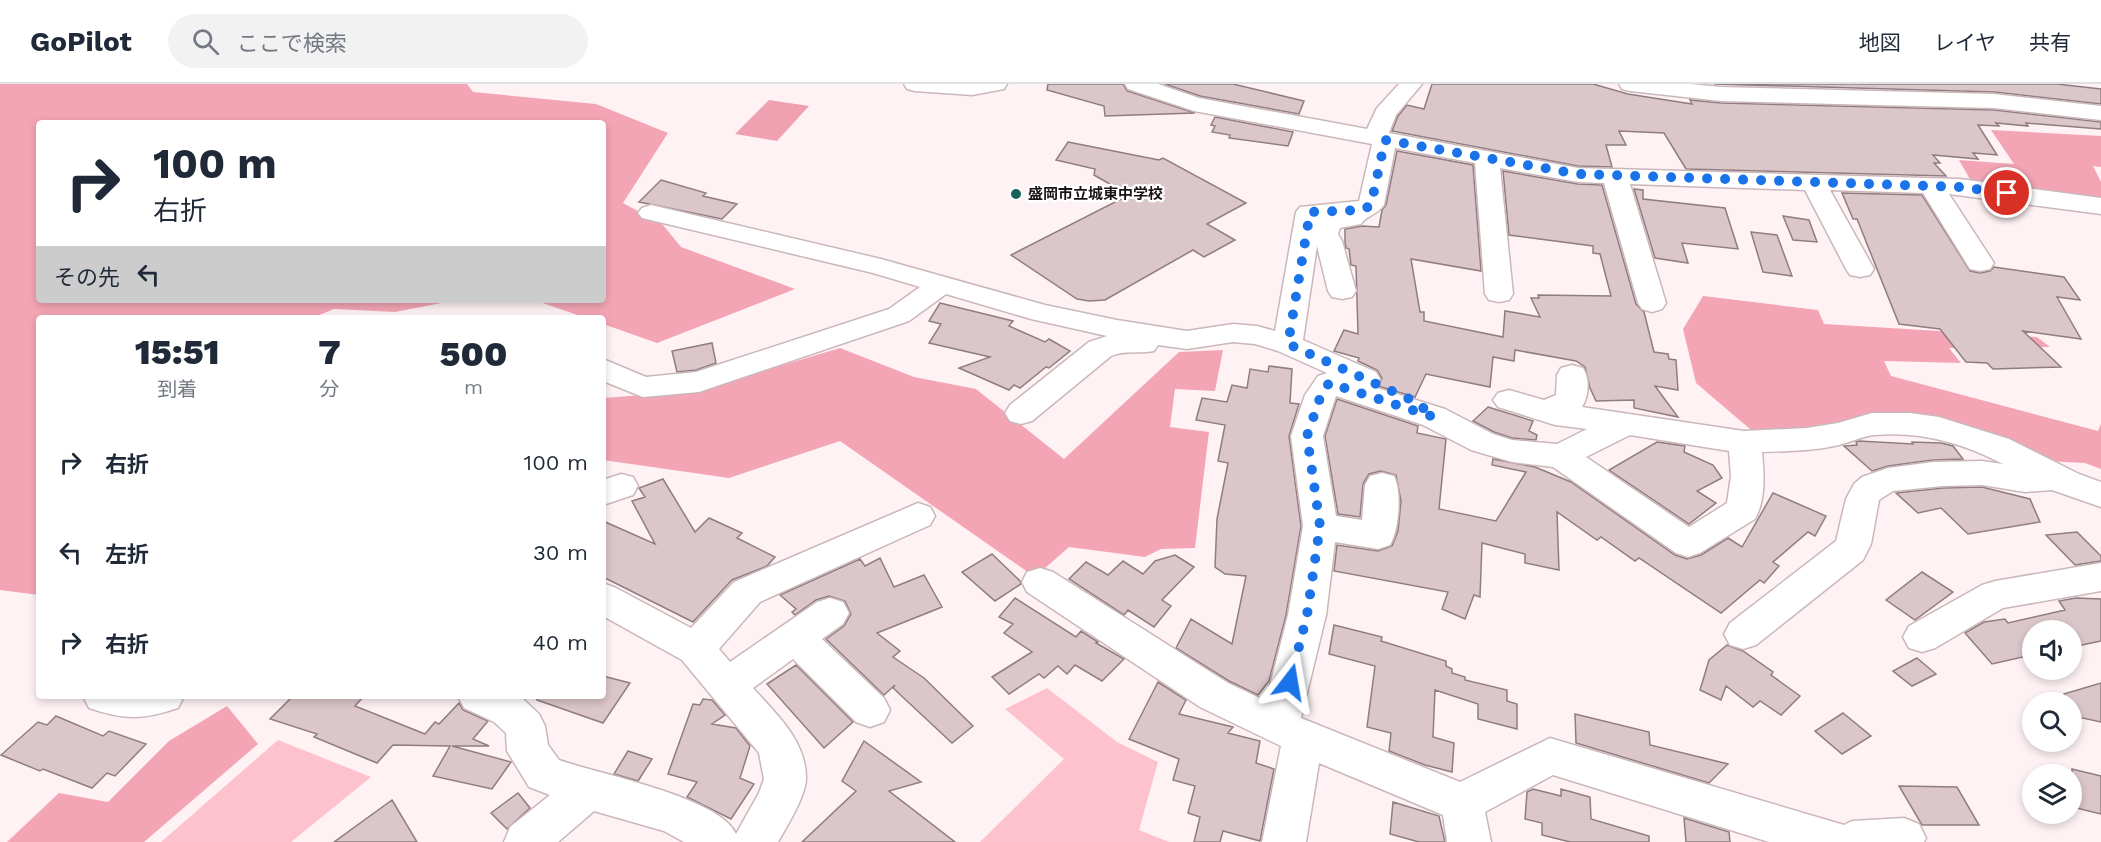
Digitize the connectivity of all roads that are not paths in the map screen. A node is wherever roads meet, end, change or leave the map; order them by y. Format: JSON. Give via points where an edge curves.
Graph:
{"nodes":[{"id":1,"x":915,"y":84,"type":"edge"},
{"id":2,"x":996,"y":84,"type":"edge"},
{"id":3,"x":1136,"y":84,"type":"edge"},
{"id":4,"x":1214,"y":84,"type":"edge"},
{"id":5,"x":1411,"y":84,"type":"edge"},
{"id":6,"x":1630,"y":84,"type":"edge"},
{"id":7,"x":1194,"y":104,"type":"junction"},
{"id":8,"x":2101,"y":113,"type":"edge"},
{"id":9,"x":1380,"y":139,"type":"junction"},
{"id":10,"x":1487,"y":159,"type":"junction"},
{"id":11,"x":1615,"y":177,"type":"junction"},
{"id":12,"x":1813,"y":182,"type":"junction"},
{"id":13,"x":1931,"y":186,"type":"junction"},
{"id":14,"x":2101,"y":206,"type":"edge"},
{"id":15,"x":1354,"y":210,"type":"junction"},
{"id":16,"x":651,"y":213,"type":"dead end"},
{"id":17,"x":1980,"y":263,"type":"dead end"},
{"id":18,"x":1860,"y":269,"type":"dead end"},
{"id":19,"x":942,"y":284,"type":"junction"},
{"id":20,"x":1342,"y":291,"type":"dead end"},
{"id":21,"x":1499,"y":294,"type":"dead end"},
{"id":22,"x":1652,"y":303,"type":"dead end"},
{"id":23,"x":1187,"y":340,"type":"junction"},
{"id":24,"x":1288,"y":344,"type":"junction"},
{"id":25,"x":606,"y":370,"type":"edge"},
{"id":26,"x":1572,"y":375,"type":"dead end"},
{"id":27,"x":1509,"y":400,"type":"dead end"},
{"id":28,"x":1547,"y":411,"type":"junction"},
{"id":29,"x":1021,"y":413,"type":"dead end"},
{"id":30,"x":1434,"y":417,"type":"junction"},
{"id":31,"x":1626,"y":423,"type":"junction"},
{"id":32,"x":1744,"y":442,"type":"junction"},
{"id":33,"x":1561,"y":456,"type":"junction"},
{"id":34,"x":2055,"y":476,"type":"junction"},
{"id":35,"x":1382,"y":485,"type":"dead end"},
{"id":36,"x":2101,"y":495,"type":"edge"},
{"id":37,"x":918,"y":516,"type":"dead end"},
{"id":38,"x":1320,"y":526,"type":"junction"},
{"id":39,"x":2101,"y":577,"type":"edge"},
{"id":40,"x":1040,"y":582,"type":"dead end"},
{"id":41,"x":606,"y":600,"type":"edge"},
{"id":42,"x":830,"y":613,"type":"dead end"},
{"id":43,"x":1743,"y":634,"type":"dead end"},
{"id":44,"x":795,"y":637,"type":"junction"},
{"id":45,"x":1922,"y":637,"type":"dead end"},
{"id":46,"x":696,"y":649,"type":"junction"},
{"id":47,"x":727,"y":685,"type":"junction"},
{"id":48,"x":116,"y":699,"type":"edge"},
{"id":49,"x":157,"y":699,"type":"edge"},
{"id":50,"x":484,"y":699,"type":"edge"},
{"id":51,"x":870,"y":710,"type":"dead end"},
{"id":52,"x":1291,"y":732,"type":"junction"},
{"id":53,"x":588,"y":790,"type":"junction"},
{"id":54,"x":1465,"y":823,"type":"edge"},
{"id":55,"x":1904,"y":838,"type":"dead end"},
{"id":56,"x":526,"y":842,"type":"edge"},
{"id":57,"x":718,"y":842,"type":"edge"},
{"id":58,"x":755,"y":842,"type":"edge"},
{"id":59,"x":1284,"y":842,"type":"edge"},
{"id":60,"x":1836,"y":842,"type":"edge"},
{"id":61,"x":1852,"y":842,"type":"edge"}],
"edges":[{"from":1,"to":2,"type":"street","via":[[972,88]]},
{"from":3,"to":7,"type":"street"},
{"from":4,"to":7,"type":"street"},
{"from":5,"to":9,"type":"street","via":[[1386,113]]},
{"from":6,"to":8,"type":"street","via":[[1721,94],[1994,101]]},
{"from":7,"to":9,"type":"street"},
{"from":9,"to":10,"type":"street"},
{"from":9,"to":15,"type":"street","via":[[1371,205]]},
{"from":10,"to":11,"type":"street"},
{"from":10,"to":21,"type":"street"},
{"from":11,"to":12,"type":"street"},
{"from":11,"to":22,"type":"street"},
{"from":12,"to":13,"type":"street"},
{"from":12,"to":18,"type":"street"},
{"from":13,"to":14,"type":"street"},
{"from":13,"to":17,"type":"street"},
{"from":15,"to":20,"type":"street","via":[[1352,219],[1328,222],[1324,234]]},
{"from":15,"to":24,"type":"street","via":[[1310,212]]},
{"from":16,"to":19,"type":"street"},
{"from":19,"to":23,"type":"street","via":[[1041,313]]},
{"from":19,"to":25,"type":"street","via":[[899,315],[699,382],[643,387]]},
{"from":23,"to":24,"type":"street","via":[[1233,333]]},
{"from":23,"to":29,"type":"street","via":[[1178,344],[1115,344],[1100,349]]},
{"from":24,"to":30,"type":"street","via":[[1416,402]]},
{"from":26,"to":28,"type":"street","via":[[1571,400]]},
{"from":27,"to":28,"type":"street"},
{"from":28,"to":31,"type":"street"},
{"from":30,"to":33,"type":"street","via":[[1482,442],[1512,451]]},
{"from":30,"to":38,"type":"street","via":[[1329,383],[1307,436]]},
{"from":31,"to":32,"type":"street"},
{"from":31,"to":33,"type":"street"},
{"from":32,"to":33,"type":"street","via":[[1748,476],[1743,510],[1688,544]]},
{"from":32,"to":34,"type":"street","via":[[1807,439],[1872,424],[1910,424],[1971,437]]},
{"from":34,"to":36,"type":"street"},
{"from":34,"to":43,"type":"street","via":[[2036,482],[1984,473],[1936,472],[1881,480],[1866,493],[1850,550]]},
{"from":35,"to":38,"type":"street","via":[[1378,536]]},
{"from":37,"to":46,"type":"street","via":[[747,592]]},
{"from":38,"to":52,"type":"street"},
{"from":39,"to":45,"type":"street","via":[[1995,595]]},
{"from":40,"to":52,"type":"street","via":[[1214,695]]},
{"from":41,"to":46,"type":"street"},
{"from":42,"to":44,"type":"street"},
{"from":44,"to":47,"type":"street"},
{"from":44,"to":51,"type":"street"},
{"from":46,"to":47,"type":"street"},
{"from":47,"to":58,"type":"street","via":[[778,746],[785,779]]},
{"from":48,"to":49,"type":"street"},
{"from":50,"to":53,"type":"street","via":[[508,710],[525,726],[528,751],[544,774]]},
{"from":52,"to":54,"type":"street"},
{"from":52,"to":59,"type":"street"},
{"from":53,"to":56,"type":"street"},
{"from":53,"to":57,"type":"street","via":[[674,814]]},
{"from":54,"to":60,"type":"street","via":[[1550,756]]},
{"from":55,"to":61,"type":"street"}]}
